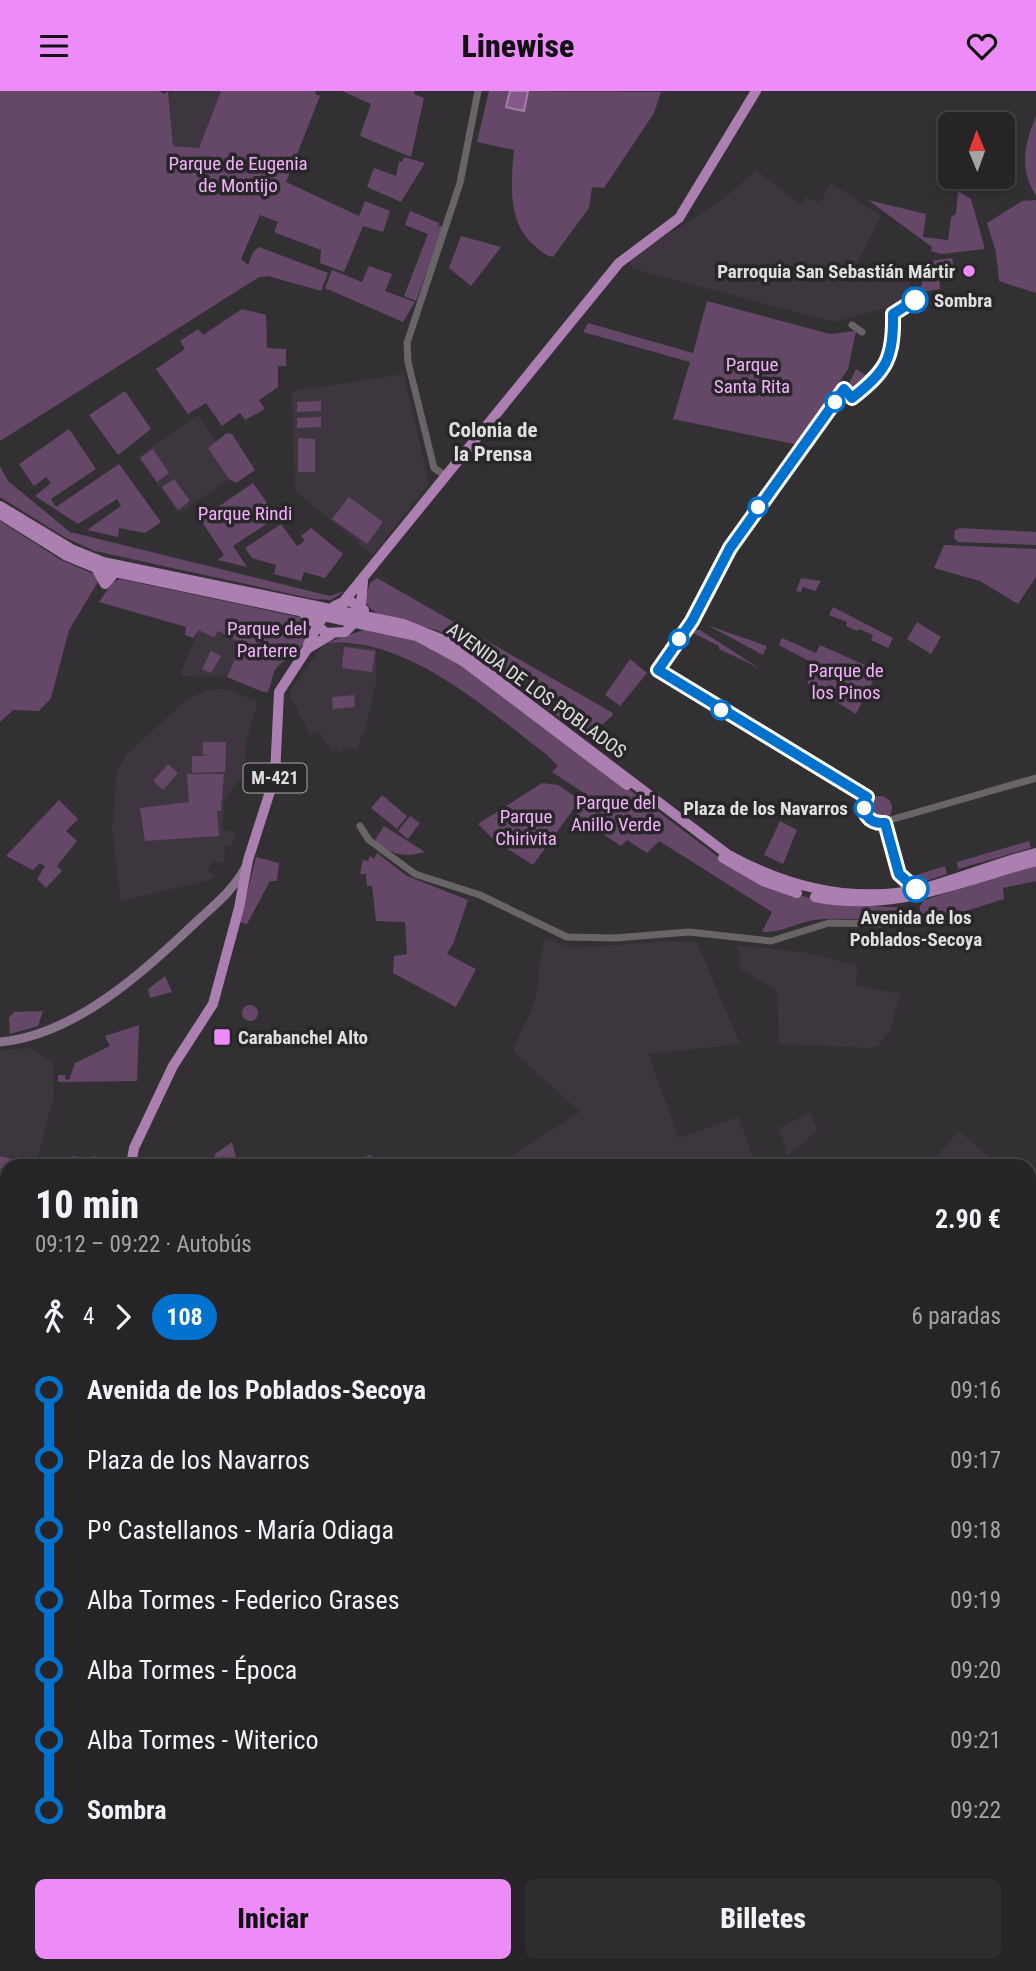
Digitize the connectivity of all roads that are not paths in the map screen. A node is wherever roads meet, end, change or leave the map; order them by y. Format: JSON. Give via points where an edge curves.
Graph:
{"nodes":[{"id":1,"x":478,"y":91,"type":"edge"},
{"id":2,"x":756,"y":91,"type":"edge"},
{"id":3,"x":852,"y":325,"type":"dead end"},
{"id":4,"x":862,"y":332,"type":"dead end"},
{"id":5,"x":446,"y":475,"type":"junction"},
{"id":6,"x":0,"y":506,"type":"edge"},
{"id":7,"x":0,"y":514,"type":"edge"},
{"id":8,"x":99,"y":565,"type":"junction"},
{"id":9,"x":366,"y":575,"type":"junction"},
{"id":10,"x":344,"y":601,"type":"junction"},
{"id":11,"x":359,"y":616,"type":"junction"},
{"id":12,"x":320,"y":619,"type":"junction"},
{"id":13,"x":332,"y":634,"type":"junction"},
{"id":14,"x":309,"y":644,"type":"junction"},
{"id":15,"x":1036,"y":778,"type":"edge"},
{"id":16,"x":890,"y":820,"type":"dead end"},
{"id":17,"x":361,"y":829,"type":"dead end"},
{"id":18,"x":1036,"y":853,"type":"edge"},
{"id":19,"x":248,"y":860,"type":"junction"},
{"id":20,"x":1036,"y":861,"type":"edge"},
{"id":21,"x":912,"y":883,"type":"dead end"},
{"id":22,"x":896,"y":885,"type":"dead end"},
{"id":23,"x":931,"y":890,"type":"junction"},
{"id":24,"x":883,"y":898,"type":"junction"},
{"id":25,"x":918,"y":903,"type":"dead end"},
{"id":26,"x":900,"y":906,"type":"dead end"},
{"id":27,"x":915,"y":918,"type":"dead end"},
{"id":28,"x":0,"y":1042,"type":"edge"},
{"id":29,"x":132,"y":1159,"type":"edge"}],
"edges":[{"from":1,"to":5,"type":"street","via":[[460,183],[407,343],[434,468]]},
{"from":2,"to":5,"type":"main road","via":[[687,207],[667,229],[619,263]]},
{"from":3,"to":4,"type":"street"},
{"from":5,"to":9,"type":"main road"},
{"from":6,"to":8,"type":"main road","name":"AVENIDA DE LOS POBLADOS"},
{"from":7,"to":8,"type":"main road","name":"AVENIDA DE LOS POBLADOS","via":[[67,555]]},
{"from":8,"to":12,"type":"main road","name":"AVENIDA DE LOS POBLADOS"},
{"from":8,"to":12,"type":"main road","name":"AVENIDA DE LOS POBLADOS","via":[[105,584],[113,572]]},
{"from":9,"to":10,"type":"main road"},
{"from":9,"to":11,"type":"main road"},
{"from":10,"to":11,"type":"main road"},
{"from":10,"to":12,"type":"main road"},
{"from":11,"to":12,"type":"main road","name":"AVENIDA DE LOS POBLADOS"},
{"from":11,"to":13,"type":"main road","via":[[345,632]]},
{"from":11,"to":24,"type":"main road","name":"AVENIDA DE LOS POBLADOS","via":[[403,624],[446,641],[727,854],[755,870],[800,887]]},
{"from":11,"to":24,"type":"main road","name":"AVENIDA DE LOS POBLADOS","via":[[417,636],[463,661],[736,867],[798,893],[844,901]]},
{"from":12,"to":13,"type":"main road","via":[[322,631]]},
{"from":12,"to":14,"type":"main road"},
{"from":13,"to":14,"type":"main road"},
{"from":14,"to":19,"type":"main road","number":"M-421","via":[[279,692],[275,776]]},
{"from":15,"to":16,"type":"street"},
{"from":17,"to":27,"type":"street","via":[[415,874],[481,896],[564,936],[584,939],[689,932],[771,941],[829,923],[879,924]]},
{"from":18,"to":23,"type":"main road","name":"AVENIDA DE LOS POBLADOS"},
{"from":19,"to":28,"type":"main road","via":[[229,891],[132,981],[45,1031]]},
{"from":19,"to":29,"type":"main road","number":"M-421","via":[[213,1004],[173,1066]]},
{"from":20,"to":23,"type":"main road","name":"AVENIDA DE LOS POBLADOS"},
{"from":21,"to":23,"type":"main road"},
{"from":22,"to":24,"type":"main road"},
{"from":23,"to":24,"type":"main road","name":"AVENIDA DE LOS POBLADOS"},
{"from":23,"to":25,"type":"main road"},
{"from":24,"to":26,"type":"main road"}]}
